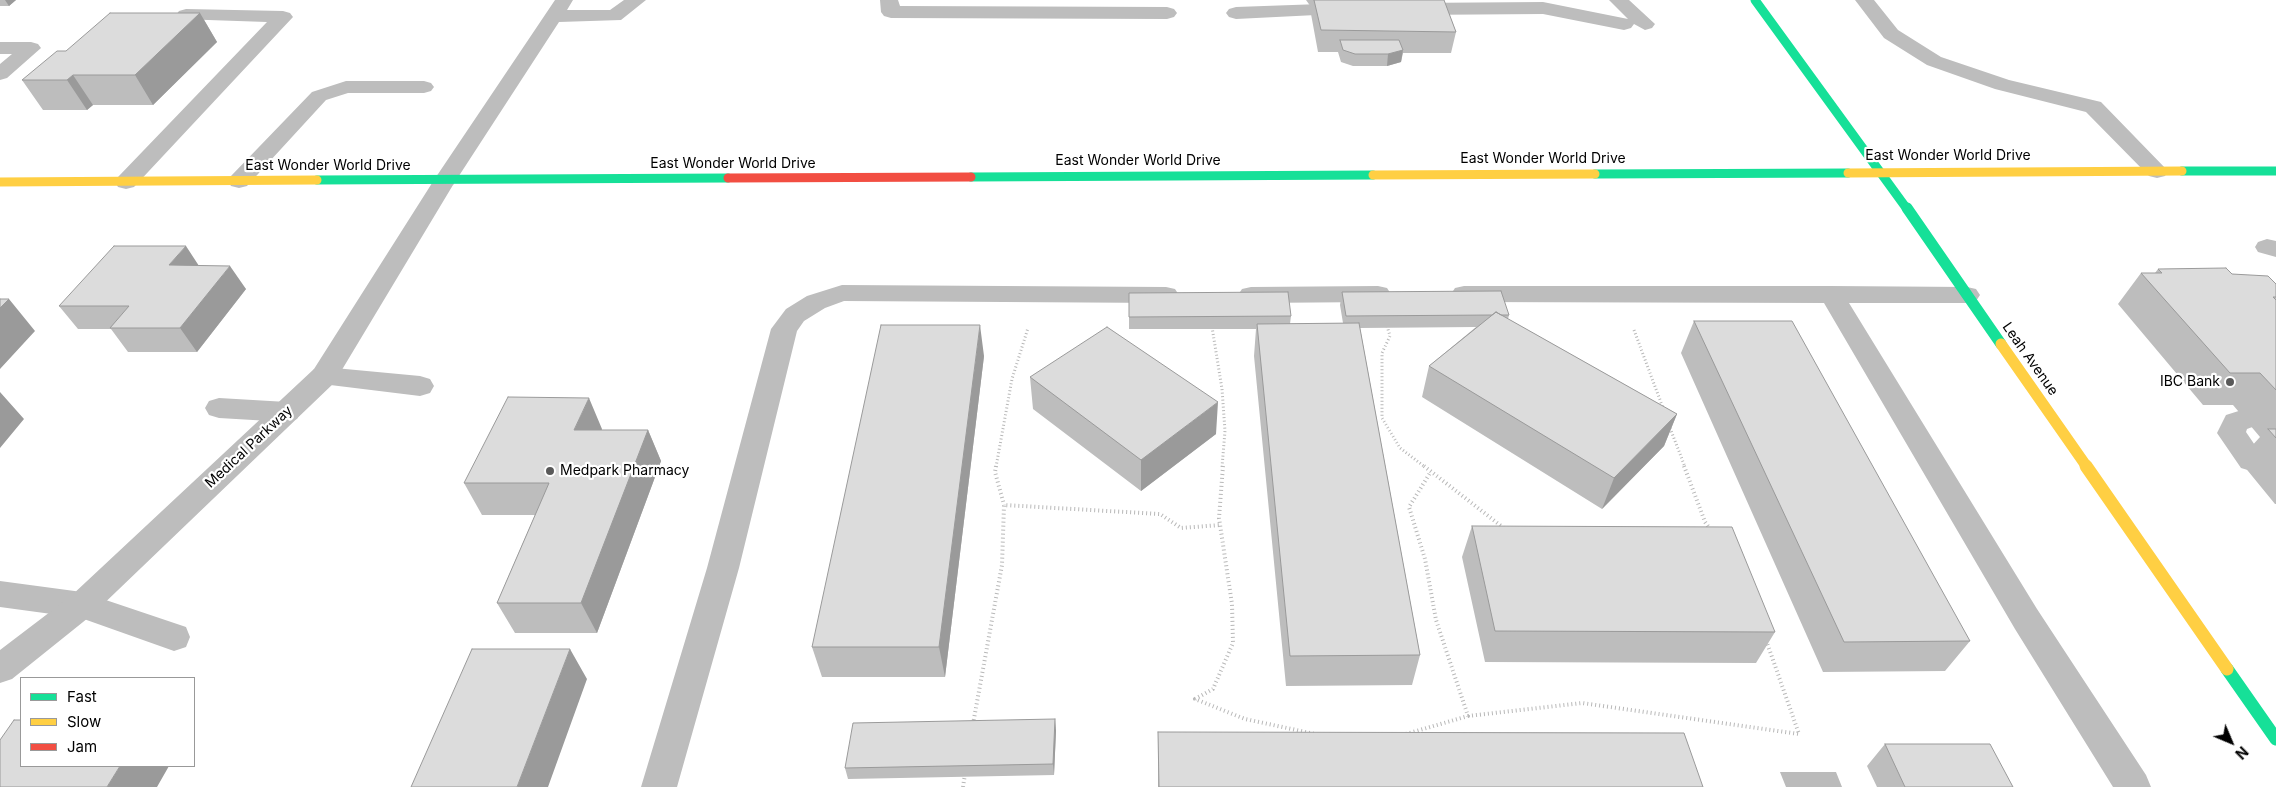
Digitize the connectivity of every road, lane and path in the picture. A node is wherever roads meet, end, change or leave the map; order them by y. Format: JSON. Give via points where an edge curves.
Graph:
{"nodes":[{"id":1,"x":637,"y":0,"type":"edge"},
{"id":2,"x":889,"y":0,"type":"edge"},
{"id":3,"x":1618,"y":0,"type":"edge"},
{"id":4,"x":1755,"y":0,"type":"edge"},
{"id":5,"x":1864,"y":0,"type":"edge"},
{"id":6,"x":558,"y":8,"type":"edge"},
{"id":7,"x":1365,"y":9,"type":"edge"},
{"id":8,"x":1394,"y":9,"type":"edge"},
{"id":9,"x":1167,"y":13,"type":"dead end"},
{"id":10,"x":1236,"y":13,"type":"dead end"},
{"id":11,"x":186,"y":15,"type":"edge"},
{"id":12,"x":1624,"y":24,"type":"dead end"},
{"id":13,"x":1645,"y":24,"type":"dead end"},
{"id":14,"x":0,"y":48,"type":"edge"},
{"id":15,"x":0,"y":74,"type":"edge"},
{"id":16,"x":424,"y":88,"type":"dead end"},
{"id":17,"x":1881,"y":171,"type":"junction"},
{"id":18,"x":2157,"y":171,"type":"junction"},
{"id":19,"x":2276,"y":171,"type":"edge"},
{"id":20,"x":445,"y":180,"type":"junction"},
{"id":21,"x":239,"y":181,"type":"junction"},
{"id":22,"x":0,"y":182,"type":"edge"},
{"id":23,"x":126,"y":182,"type":"junction"},
{"id":24,"x":1032,"y":293,"type":"junction"},
{"id":25,"x":1389,"y":294,"type":"joint"},
{"id":26,"x":1436,"y":294,"type":"edge"},
{"id":27,"x":1621,"y":294,"type":"junction"},
{"id":28,"x":1832,"y":294,"type":"junction"},
{"id":29,"x":1198,"y":295,"type":"junction"},
{"id":30,"x":1967,"y":295,"type":"junction"},
{"id":31,"x":324,"y":376,"type":"junction"},
{"id":32,"x":420,"y":386,"type":"dead end"},
{"id":33,"x":220,"y":408,"type":"dead end"},
{"id":34,"x":287,"y":412,"type":"junction"},
{"id":35,"x":1664,"y":412,"type":"edge"},
{"id":36,"x":2245,"y":419,"type":"dead end"},
{"id":37,"x":1667,"y":421,"type":"edge"},
{"id":38,"x":2251,"y":460,"type":"dead end"},
{"id":39,"x":1430,"y":473,"type":"junction"},
{"id":40,"x":1004,"y":505,"type":"junction"},
{"id":41,"x":1220,"y":525,"type":"junction"},
{"id":42,"x":1508,"y":530,"type":"edge"},
{"id":43,"x":1711,"y":530,"type":"edge"},
{"id":44,"x":0,"y":594,"type":"edge"},
{"id":45,"x":82,"y":605,"type":"junction"},
{"id":46,"x":174,"y":637,"type":"dead end"},
{"id":47,"x":1765,"y":637,"type":"edge"},
{"id":48,"x":0,"y":669,"type":"edge"},
{"id":49,"x":1468,"y":716,"type":"junction"},
{"id":50,"x":972,"y":730,"type":"edge"},
{"id":51,"x":1317,"y":734,"type":"edge"},
{"id":52,"x":1404,"y":734,"type":"edge"},
{"id":53,"x":2276,"y":739,"type":"edge"},
{"id":54,"x":966,"y":768,"type":"edge"},
{"id":55,"x":659,"y":787,"type":"edge"},
{"id":56,"x":963,"y":787,"type":"edge"},
{"id":57,"x":2134,"y":787,"type":"edge"}],
"edges":[{"from":1,"to":6,"type":"street","via":[[614,16]]},
{"from":2,"to":9,"type":"street","via":[[890,12]]},
{"from":3,"to":13,"type":"street"},
{"from":4,"to":17,"type":"main road","name":"Leah Avenue"},
{"from":5,"to":18,"type":"street","via":[[1891,34],[1934,61],[2002,85],[2092,107]]},
{"from":6,"to":20,"type":"street","name":"Medical Parkway"},
{"from":7,"to":10,"type":"street"},
{"from":8,"to":12,"type":"street","via":[[1543,8]]},
{"from":11,"to":23,"type":"street","via":[[283,17]]},
{"from":14,"to":15,"type":"street","via":[[31,48]]},
{"from":16,"to":21,"type":"street","via":[[346,87],[319,96]]},
{"from":17,"to":18,"type":"main road","name":"East Wonder World Drive"},
{"from":17,"to":20,"type":"main road","name":"East Wonder World Drive"},
{"from":17,"to":30,"type":"main road","name":"Leah Avenue"},
{"from":18,"to":19,"type":"main road","name":"East Wonder World Drive"},
{"from":20,"to":21,"type":"main road","name":"East Wonder World Drive"},
{"from":20,"to":31,"type":"street","name":"Medical Parkway"},
{"from":21,"to":23,"type":"main road","name":"East Wonder World Drive"},
{"from":22,"to":23,"type":"main road","name":"East Wonder World Drive"},
{"from":24,"to":29,"type":"street"},
{"from":24,"to":40,"type":"path","via":[[1027,334],[1012,379],[995,472]]},
{"from":24,"to":55,"type":"street","via":[[842,293],[816,302],[795,315],[784,329],[724,568]]},
{"from":25,"to":29,"type":"street"},
{"from":25,"to":39,"type":"path","via":[[1390,336],[1382,353],[1382,418],[1400,448]]},
{"from":26,"to":27,"type":"street"},
{"from":27,"to":28,"type":"street"},
{"from":27,"to":35,"type":"path"},
{"from":28,"to":30,"type":"street"},
{"from":28,"to":57,"type":"street","via":[[2026,619]]},
{"from":29,"to":41,"type":"path","via":[[1222,389],[1225,432]]},
{"from":30,"to":53,"type":"main road","name":"Leah Avenue"},
{"from":31,"to":32,"type":"street"},
{"from":31,"to":34,"type":"street","name":"Medical Parkway"},
{"from":33,"to":34,"type":"street"},
{"from":34,"to":45,"type":"street","name":"Medical Parkway"},
{"from":36,"to":38,"type":"street","via":[[2236,422],[2231,433]]},
{"from":37,"to":43,"type":"path"},
{"from":39,"to":42,"type":"path"},
{"from":39,"to":49,"type":"path","via":[[1410,507],[1425,559],[1436,620]]},
{"from":40,"to":41,"type":"path","via":[[1160,514],[1181,528]]},
{"from":40,"to":50,"type":"path","via":[[1002,565]]},
{"from":41,"to":51,"type":"path","via":[[1232,604],[1233,643],[1214,689],[1196,699],[1245,719]]},
{"from":44,"to":45,"type":"street"},
{"from":45,"to":46,"type":"street"},
{"from":45,"to":48,"type":"street","name":"Medical Parkway"},
{"from":47,"to":49,"type":"path","via":[[1799,734],[1582,703]]},
{"from":49,"to":52,"type":"path"},
{"from":54,"to":56,"type":"path"}]}
